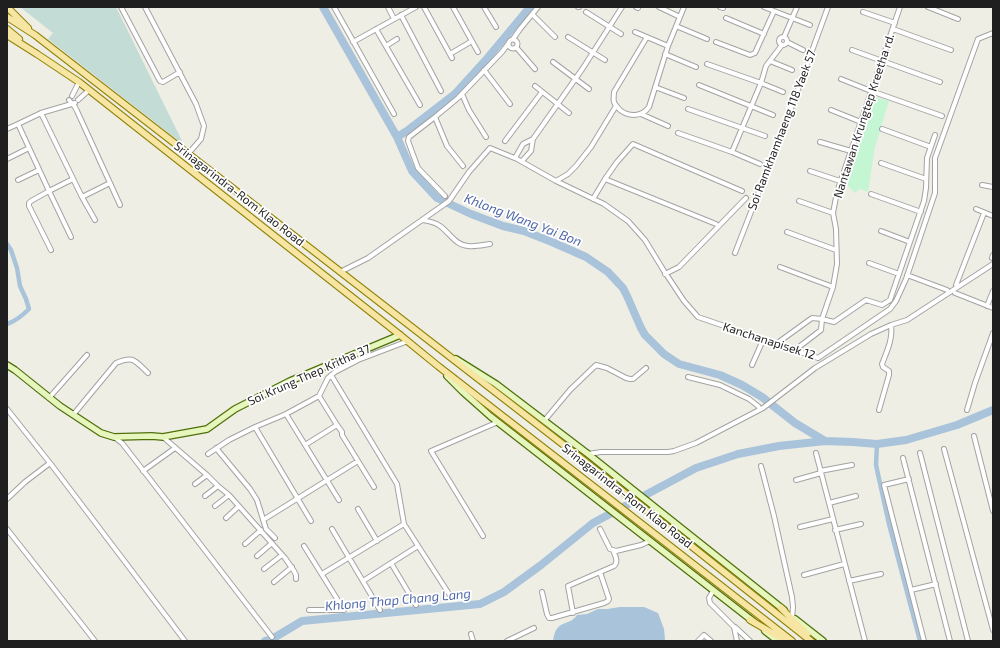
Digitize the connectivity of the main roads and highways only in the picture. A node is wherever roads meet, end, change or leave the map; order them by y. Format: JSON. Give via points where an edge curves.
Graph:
{"nodes":[{"id":1,"x":7,"y":7,"type":"edge"},
{"id":2,"x":7,"y":18,"type":"edge"},
{"id":3,"x":7,"y":29,"type":"edge"},
{"id":4,"x":7,"y":35,"type":"edge"},
{"id":5,"x":35,"y":35,"type":"junction"},
{"id":6,"x":37,"y":54,"type":"junction"},
{"id":7,"x":400,"y":335,"type":"junction"},
{"id":8,"x":444,"y":352,"type":"junction"},
{"id":9,"x":7,"y":365,"type":"edge"},
{"id":10,"x":438,"y":366,"type":"junction"},
{"id":11,"x":781,"y":608,"type":"joint"},
{"id":12,"x":793,"y":618,"type":"junction"},
{"id":13,"x":750,"y":620,"type":"junction"},
{"id":14,"x":778,"y":641,"type":"edge"},
{"id":15,"x":786,"y":641,"type":"edge"},
{"id":16,"x":792,"y":641,"type":"edge"},
{"id":17,"x":811,"y":641,"type":"edge"},
{"id":18,"x":814,"y":641,"type":"edge"},
{"id":19,"x":823,"y":641,"type":"edge"}],
"edges":[{"from":1,"to":5,"type":"main road","name":"Srinagarindra-Rom Klao Road"},
{"from":2,"to":5,"type":"main road","name":"Srinagarindra-Rom Klao Road"},
{"from":3,"to":6,"type":"main road","name":"Srinagarindra-Rom Klao Road"},
{"from":4,"to":6,"type":"main road","name":"Srinagarindra-Rom Klao Road"},
{"from":5,"to":8,"type":"main road","name":"Srinagarindra-Rom Klao Road"},
{"from":6,"to":7,"type":"main road","name":"Srinagarindra-Rom Klao Road","via":[[79,82]]},
{"from":7,"to":9,"type":"main road","name":"Soi Krung Thep Kritha 37","via":[[290,381],[235,409],[207,429],[163,437],[114,437],[101,433],[49,398]]},
{"from":7,"to":10,"type":"main road","name":"Srinagarindra-Rom Klao Road"},
{"from":8,"to":11,"type":"main road","name":"Srinagarindra-Rom Klao Road","via":[[496,384]]},
{"from":8,"to":17,"type":"main road","name":"Srinagarindra-Rom Klao Road"},
{"from":10,"to":13,"type":"main road","name":"Srinagarindra-Rom Klao Road","via":[[498,422]]},
{"from":10,"to":16,"type":"main road","name":"Srinagarindra-Rom Klao Road"},
{"from":11,"to":12,"type":"main road"},
{"from":12,"to":18,"type":"main road"},
{"from":12,"to":19,"type":"main road"},
{"from":13,"to":14,"type":"main road","name":"Srinagarindra-Rom Klao Road"},
{"from":13,"to":15,"type":"main road"}]}
